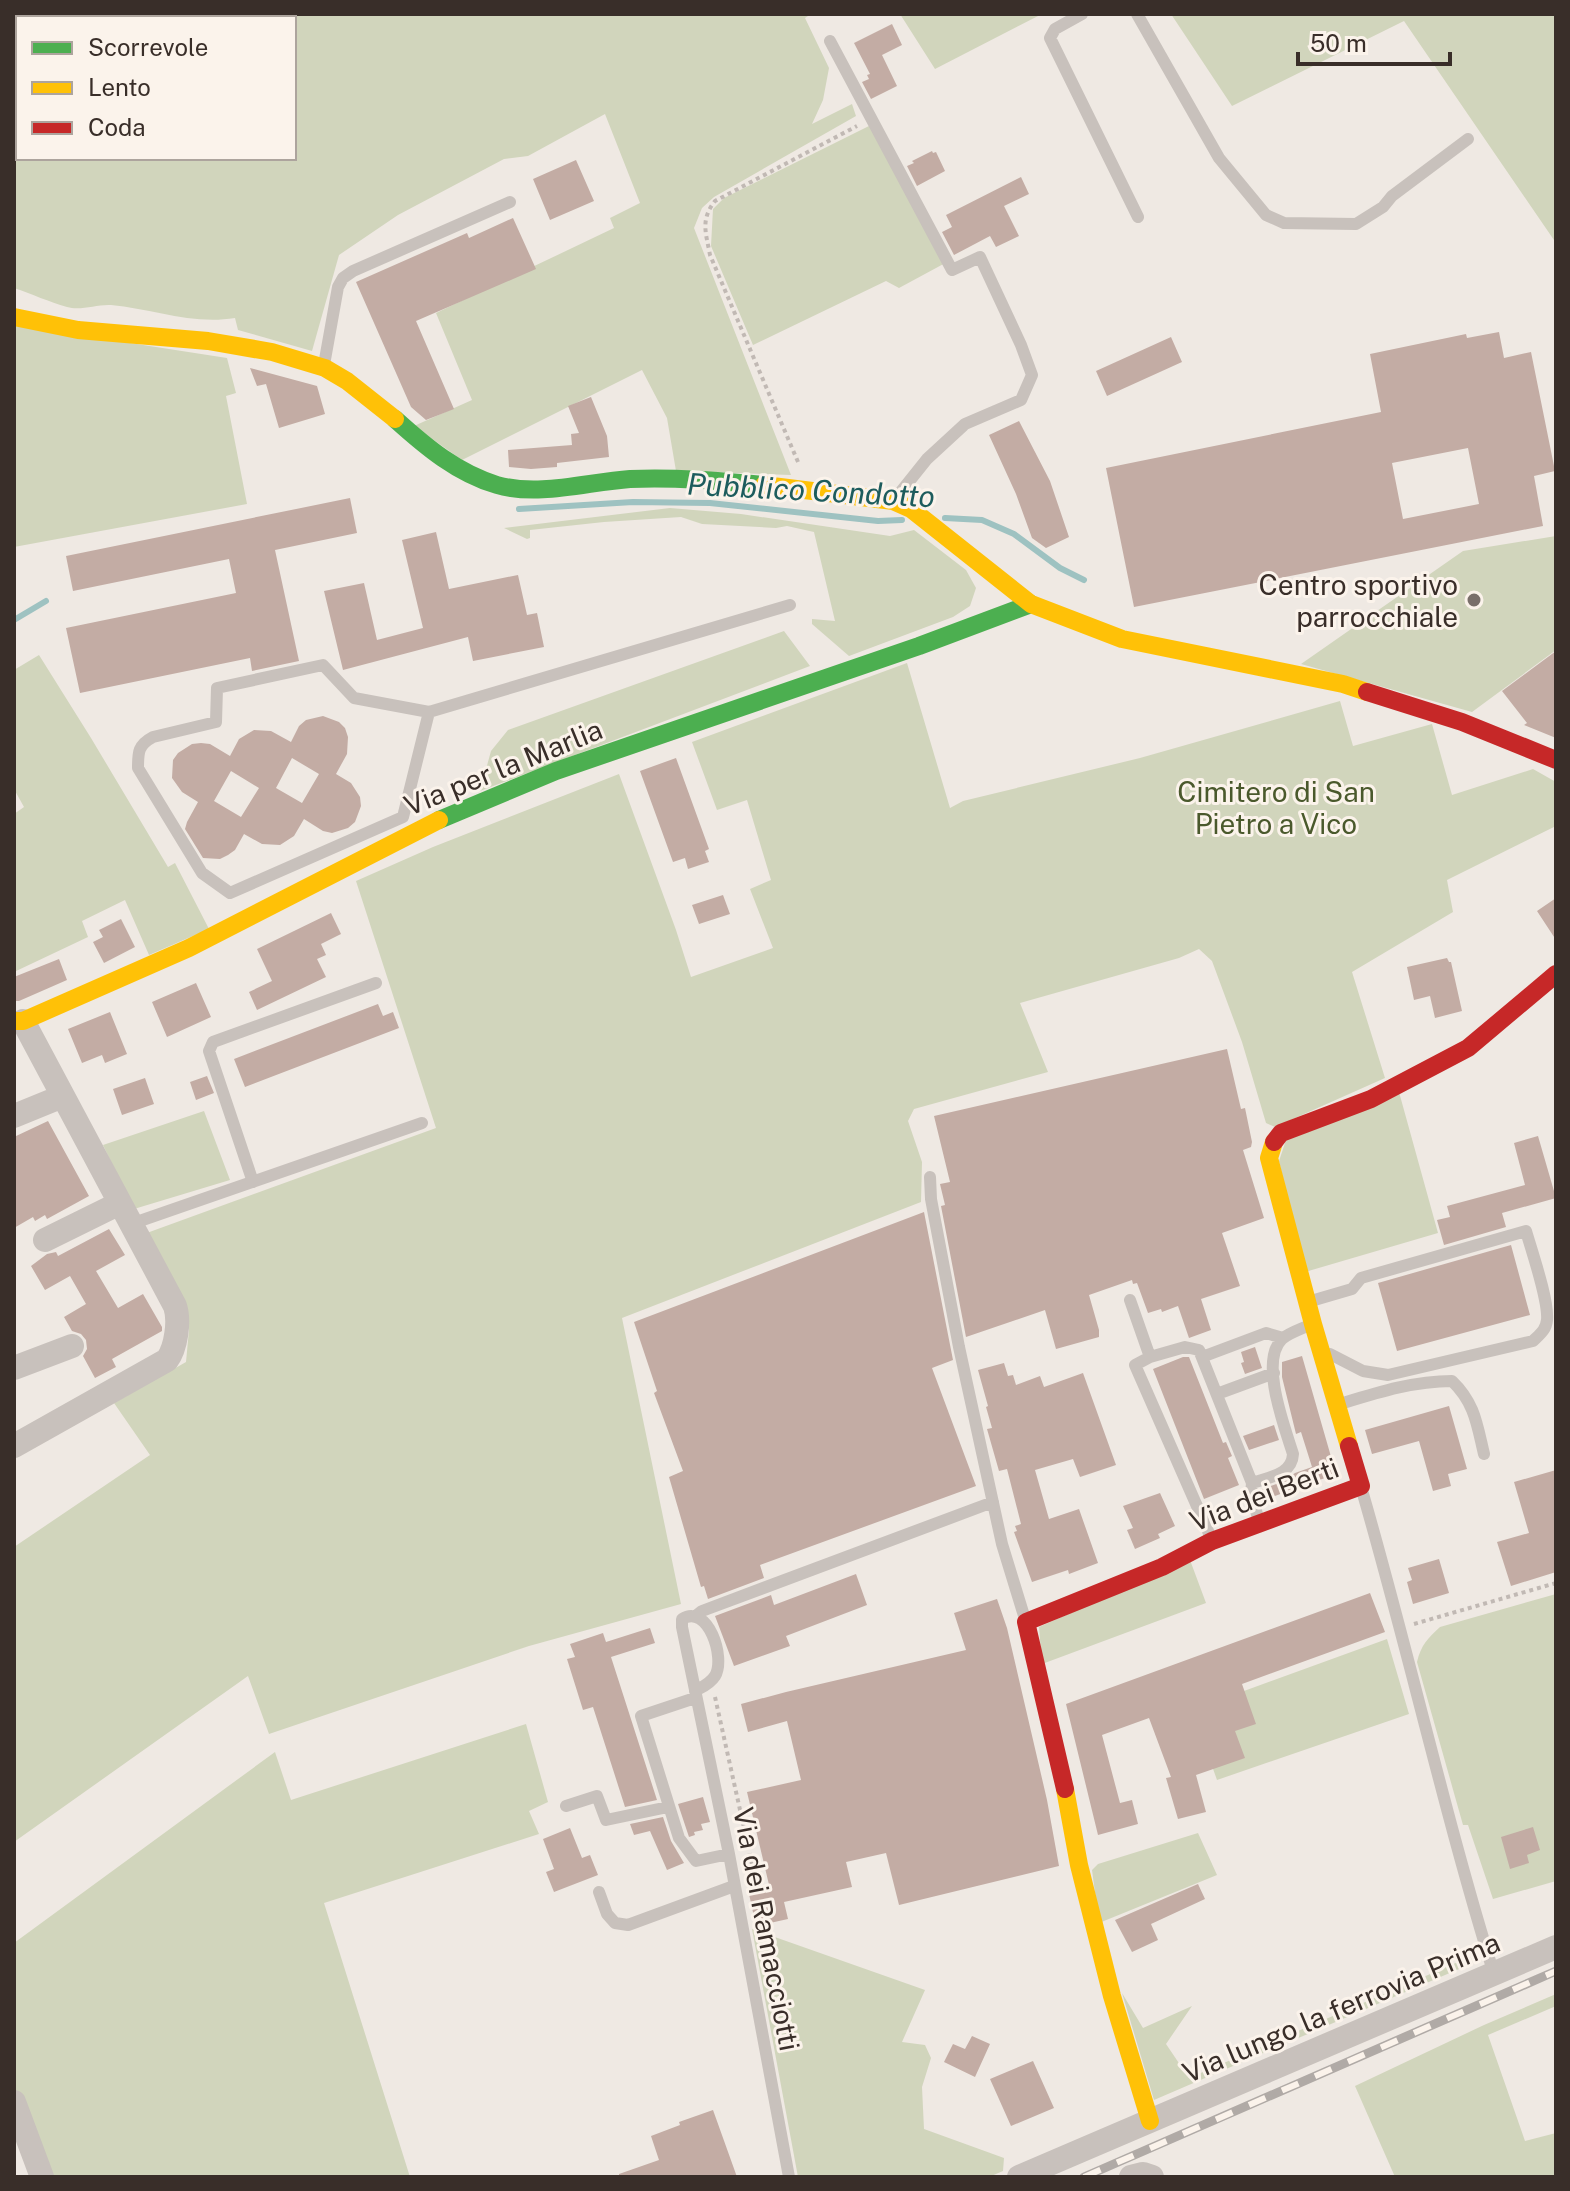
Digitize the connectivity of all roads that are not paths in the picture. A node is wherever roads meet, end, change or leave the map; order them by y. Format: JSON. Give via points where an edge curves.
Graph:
{"nodes":[{"id":1,"x":1082,"y":14,"type":"edge"},
{"id":2,"x":1137,"y":14,"type":"edge"},
{"id":3,"x":830,"y":41,"type":"dead end"},
{"id":4,"x":1468,"y":139,"type":"dead end"},
{"id":5,"x":510,"y":202,"type":"dead end"},
{"id":6,"x":1138,"y":217,"type":"dead end"},
{"id":7,"x":14,"y":317,"type":"edge"},
{"id":8,"x":323,"y":368,"type":"junction"},
{"id":9,"x":893,"y":501,"type":"junction"},
{"id":10,"x":1031,"y":604,"type":"junction"},
{"id":11,"x":790,"y":605,"type":"dead end"},
{"id":12,"x":429,"y":712,"type":"junction"},
{"id":13,"x":1556,"y":760,"type":"edge"},
{"id":14,"x":1556,"y":974,"type":"edge"},
{"id":15,"x":376,"y":983,"type":"dead end"},
{"id":16,"x":18,"y":1021,"type":"edge"},
{"id":17,"x":63,"y":1096,"type":"junction"},
{"id":18,"x":14,"y":1116,"type":"edge"},
{"id":19,"x":422,"y":1123,"type":"dead end"},
{"id":20,"x":930,"y":1177,"type":"dead end"},
{"id":21,"x":253,"y":1182,"type":"junction"},
{"id":22,"x":125,"y":1213,"type":"junction"},
{"id":23,"x":45,"y":1240,"type":"dead end"},
{"id":24,"x":1130,"y":1300,"type":"dead end"},
{"id":25,"x":1307,"y":1302,"type":"junction"},
{"id":26,"x":1313,"y":1324,"type":"junction"},
{"id":27,"x":1283,"y":1338,"type":"junction"},
{"id":28,"x":72,"y":1346,"type":"dead end"},
{"id":29,"x":1320,"y":1348,"type":"junction"},
{"id":30,"x":1150,"y":1357,"type":"junction"},
{"id":31,"x":1202,"y":1357,"type":"junction"},
{"id":32,"x":14,"y":1368,"type":"edge"},
{"id":33,"x":1274,"y":1373,"type":"junction"},
{"id":34,"x":1217,"y":1394,"type":"junction"},
{"id":35,"x":1338,"y":1404,"type":"junction"},
{"id":36,"x":14,"y":1446,"type":"edge"},
{"id":37,"x":1484,"y":1454,"type":"dead end"},
{"id":38,"x":1252,"y":1483,"type":"junction"},
{"id":39,"x":1361,"y":1486,"type":"junction"},
{"id":40,"x":993,"y":1502,"type":"junction"},
{"id":41,"x":1260,"y":1523,"type":"junction"},
{"id":42,"x":1212,"y":1541,"type":"junction"},
{"id":43,"x":697,"y":1615,"type":"junction"},
{"id":44,"x":1026,"y":1622,"type":"junction"},
{"id":45,"x":695,"y":1694,"type":"junction"},
{"id":46,"x":566,"y":1806,"type":"dead end"},
{"id":47,"x":668,"y":1807,"type":"junction"},
{"id":48,"x":729,"y":1854,"type":"junction"},
{"id":49,"x":734,"y":1886,"type":"junction"},
{"id":50,"x":599,"y":1892,"type":"dead end"},
{"id":51,"x":1556,"y":1947,"type":"edge"},
{"id":52,"x":1494,"y":1974,"type":"junction"},
{"id":53,"x":14,"y":2102,"type":"edge"},
{"id":54,"x":1150,"y":2121,"type":"junction"},
{"id":55,"x":42,"y":2177,"type":"edge"},
{"id":56,"x":789,"y":2177,"type":"edge"},
{"id":57,"x":1019,"y":2177,"type":"edge"},
{"id":58,"x":1131,"y":2177,"type":"edge"},
{"id":59,"x":1152,"y":2177,"type":"edge"}],
"edges":[{"from":1,"to":6,"type":"lane","via":[[1055,29],[1050,38]]},
{"from":2,"to":4,"type":"lane","via":[[1219,158],[1266,215],[1284,223],[1356,224]]},
{"from":3,"to":9,"type":"lane","via":[[952,270],[980,257],[1032,375],[1021,400],[965,424]]},
{"from":5,"to":8,"type":"lane","via":[[343,278]]},
{"from":7,"to":8,"type":"street","via":[[87,330],[243,345]]},
{"from":8,"to":9,"type":"street","via":[[353,385],[460,470],[502,486],[698,480]]},
{"from":9,"to":10,"type":"street","via":[[911,509]]},
{"from":10,"to":13,"type":"street","via":[[1122,639],[1343,684],[1462,722]]},
{"from":10,"to":16,"type":"street","name":"Via per la Marlia","via":[[556,771],[433,823],[189,948]]},
{"from":11,"to":12,"type":"lane"},
{"from":12,"to":12,"type":"lane","via":[[403,817],[230,893],[202,873],[138,768],[144,742],[216,722],[217,688],[323,665],[354,698]]},
{"from":14,"to":25,"type":"street","name":"Via dei Berti","via":[[1468,1048],[1371,1099],[1281,1133],[1273,1143],[1269,1158]]},
{"from":15,"to":21,"type":"lane","via":[[213,1042],[209,1051]]},
{"from":16,"to":17,"type":"street"},
{"from":17,"to":18,"type":"street"},
{"from":17,"to":22,"type":"street"},
{"from":19,"to":21,"type":"lane"},
{"from":20,"to":40,"type":"lane"},
{"from":21,"to":22,"type":"lane"},
{"from":22,"to":23,"type":"street"},
{"from":22,"to":36,"type":"street","via":[[178,1315],[171,1354]]},
{"from":24,"to":30,"type":"lane"},
{"from":25,"to":26,"type":"street","name":"Via dei Berti"},
{"from":25,"to":29,"type":"lane","via":[[1352,1289],[1361,1278],[1526,1231],[1547,1320],[1533,1341],[1388,1375],[1363,1371]]},
{"from":26,"to":27,"type":"lane"},
{"from":26,"to":29,"type":"street","name":"Via dei Berti"},
{"from":27,"to":31,"type":"lane","via":[[1266,1333]]},
{"from":27,"to":33,"type":"lane","via":[[1272,1360]]},
{"from":28,"to":32,"type":"street"},
{"from":29,"to":35,"type":"street","name":"Via dei Berti"},
{"from":30,"to":31,"type":"lane","via":[[1185,1347],[1199,1350]]},
{"from":30,"to":42,"type":"lane","via":[[1135,1365]]},
{"from":31,"to":34,"type":"lane"},
{"from":33,"to":34,"type":"lane"},
{"from":33,"to":38,"type":"lane","via":[[1292,1463],[1286,1471]]},
{"from":34,"to":38,"type":"lane"},
{"from":35,"to":37,"type":"lane","via":[[1386,1390],[1452,1381],[1473,1410]]},
{"from":35,"to":39,"type":"street","name":"Via dei Berti"},
{"from":38,"to":41,"type":"lane"},
{"from":39,"to":41,"type":"street","name":"Via dei Berti"},
{"from":39,"to":52,"type":"lane"},
{"from":40,"to":43,"type":"lane"},
{"from":40,"to":44,"type":"lane"},
{"from":41,"to":42,"type":"street","name":"Via dei Berti"},
{"from":42,"to":44,"type":"street","name":"Via dei Berti"},
{"from":43,"to":45,"type":"lane","name":"Via dei Ramacciotti","via":[[682,1619]]},
{"from":43,"to":45,"type":"lane","via":[[712,1634],[720,1661],[717,1673]]},
{"from":44,"to":54,"type":"street","via":[[1086,1894]]},
{"from":45,"to":47,"type":"lane","via":[[641,1716]]},
{"from":45,"to":48,"type":"lane","name":"Via dei Ramacciotti"},
{"from":46,"to":47,"type":"lane","via":[[597,1796],[606,1820]]},
{"from":47,"to":48,"type":"lane","via":[[679,1838],[696,1861]]},
{"from":48,"to":49,"type":"lane","name":"Via dei Ramacciotti"},
{"from":49,"to":50,"type":"lane","via":[[628,1925],[615,1923],[607,1914]]},
{"from":49,"to":56,"type":"lane","name":"Via dei Ramacciotti"},
{"from":51,"to":52,"type":"street","name":"Via lungo la ferrovia Prima"},
{"from":52,"to":54,"type":"street","name":"Via lungo la ferrovia Prima"},
{"from":53,"to":55,"type":"street"},
{"from":54,"to":57,"type":"street","name":"Via lungo la ferrovia Prima"},
{"from":58,"to":59,"type":"street"}]}
